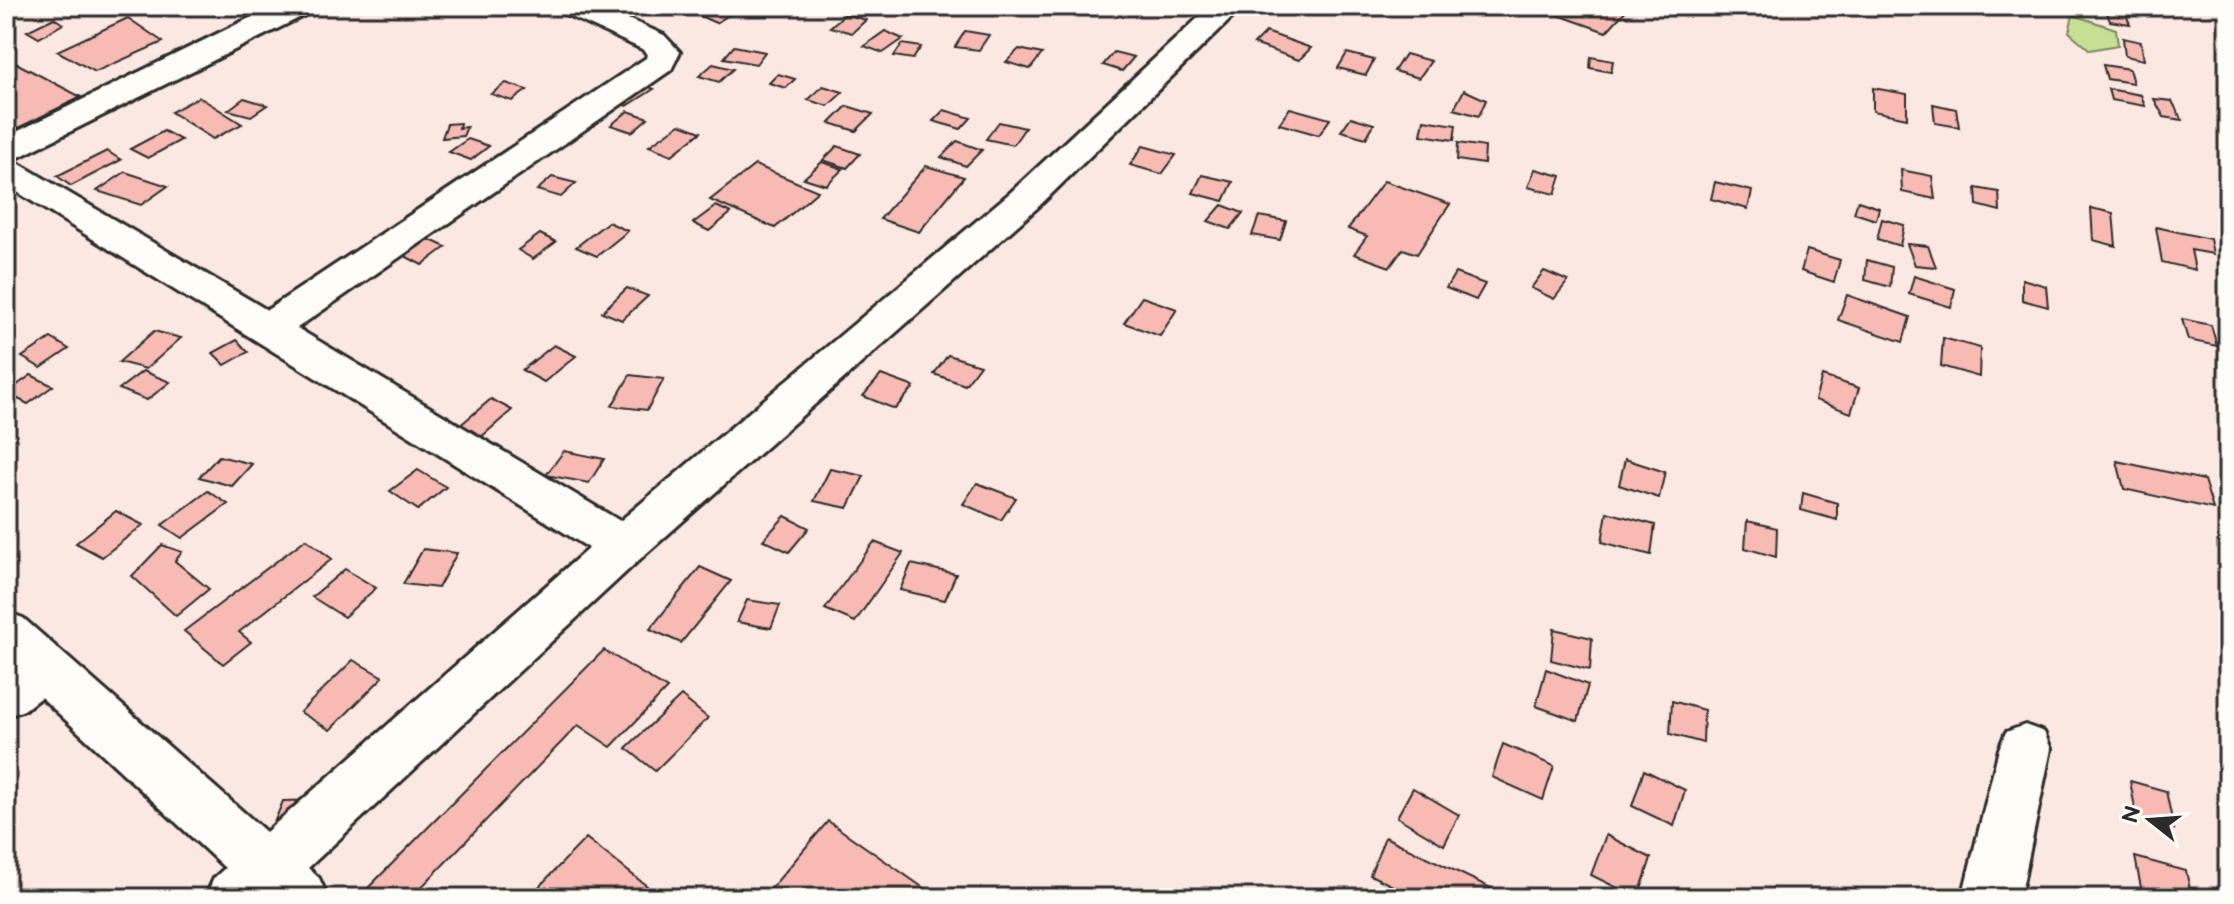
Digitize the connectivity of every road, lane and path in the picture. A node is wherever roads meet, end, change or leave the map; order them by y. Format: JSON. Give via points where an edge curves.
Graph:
{"nodes":[{"id":1,"x":298,"y":6,"type":"edge"},
{"id":2,"x":574,"y":6,"type":"edge"},
{"id":3,"x":1229,"y":6,"type":"edge"},
{"id":4,"x":6,"y":151,"type":"edge"},
{"id":5,"x":6,"y":169,"type":"edge"},
{"id":6,"x":270,"y":327,"type":"junction"},
{"id":7,"x":623,"y":546,"type":"junction"},
{"id":8,"x":18,"y":665,"type":"edge"},
{"id":9,"x":2025,"y":749,"type":"dead end"},
{"id":10,"x":267,"y":888,"type":"edge"},
{"id":11,"x":1991,"y":898,"type":"edge"}],
"edges":[{"from":1,"to":4,"type":"street"},
{"from":2,"to":6,"type":"street","via":[[653,42],[664,52],[660,63]]},
{"from":3,"to":7,"type":"street","via":[[1024,200]]},
{"from":5,"to":6,"type":"street"},
{"from":6,"to":7,"type":"street"},
{"from":7,"to":10,"type":"street"},
{"from":8,"to":10,"type":"street"},
{"from":9,"to":11,"type":"street"}]}
